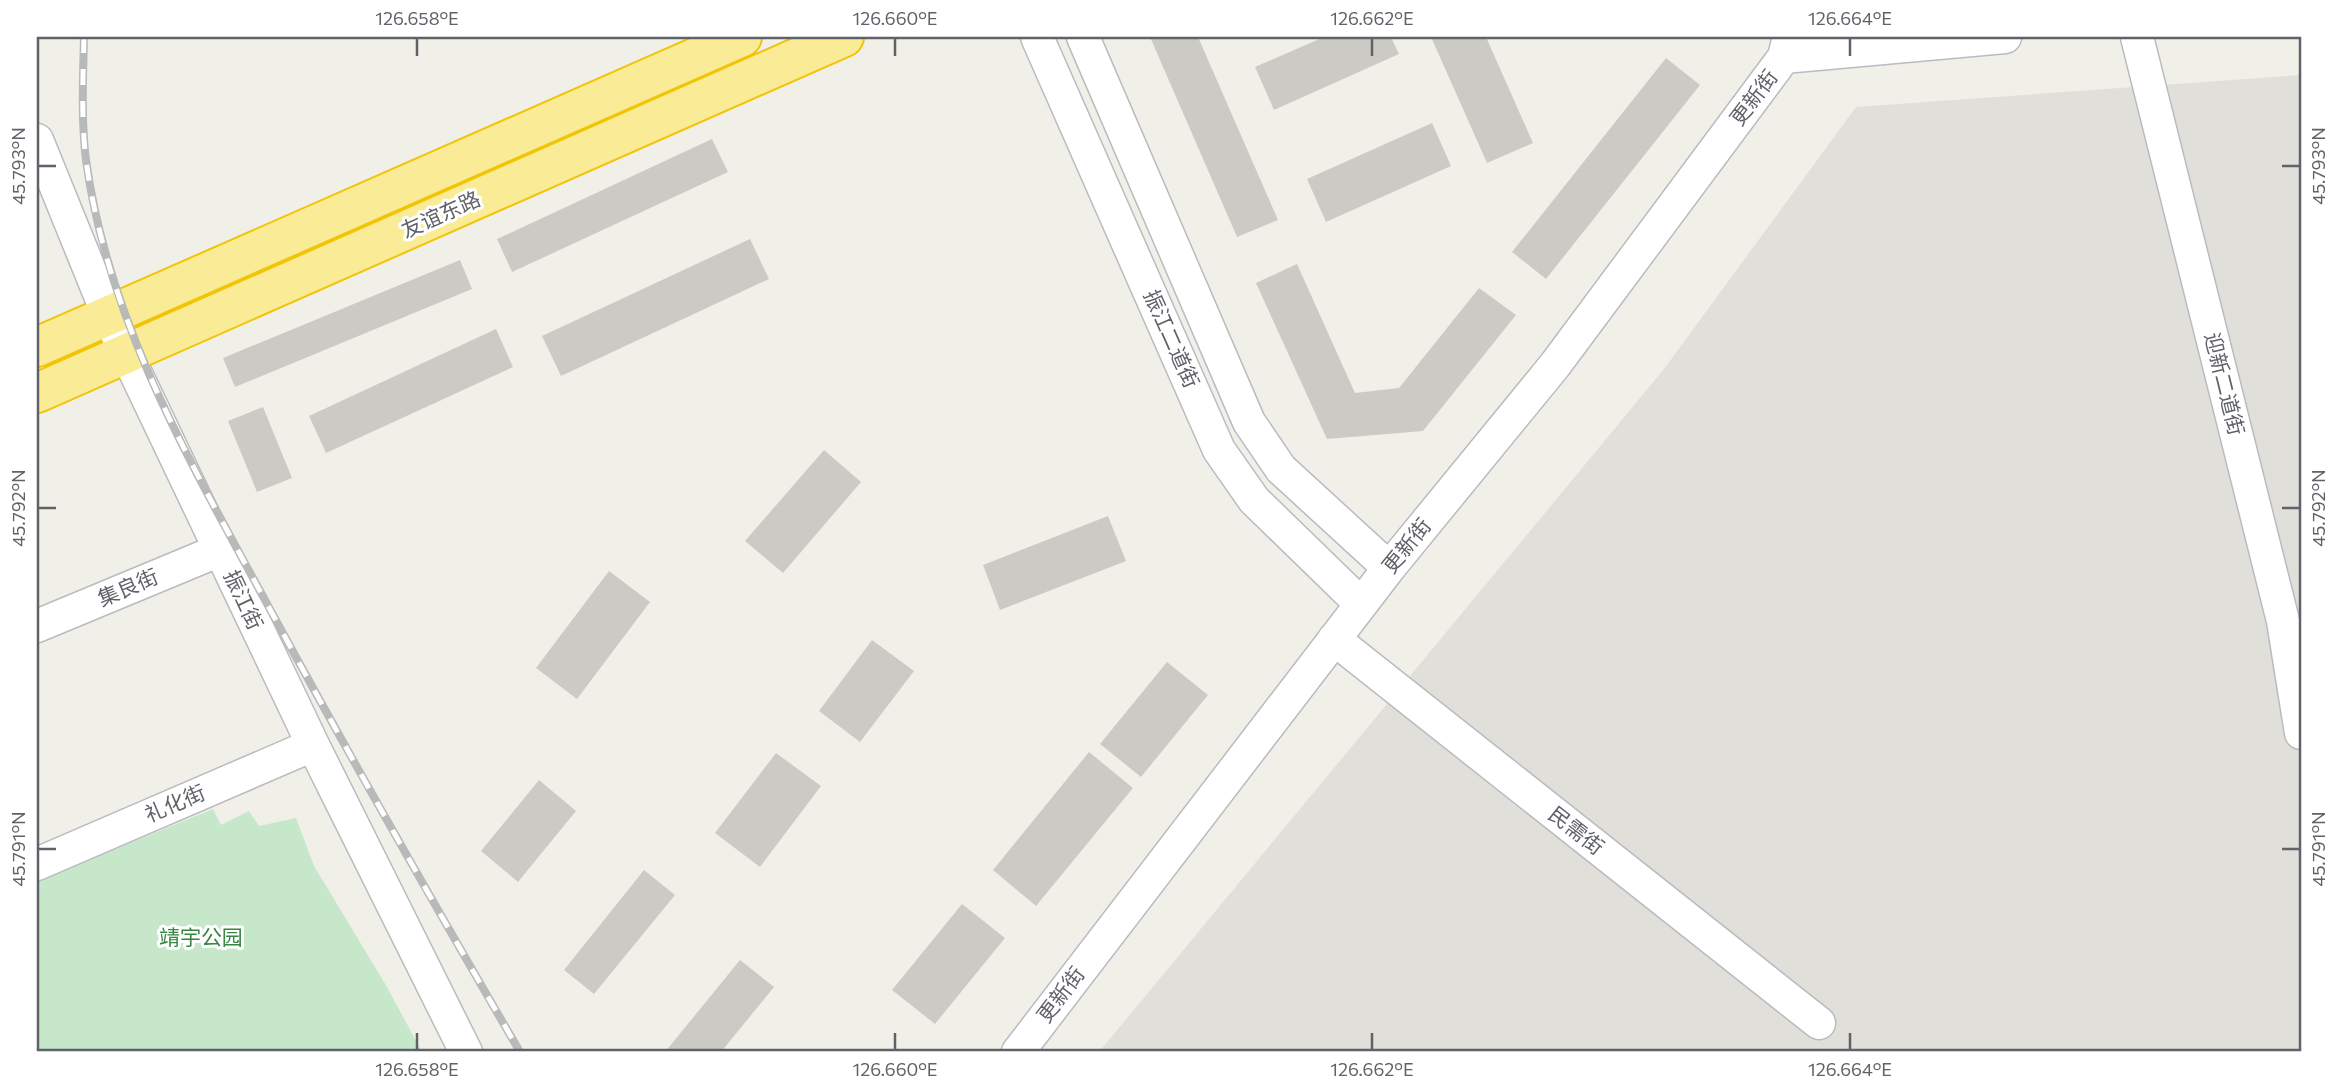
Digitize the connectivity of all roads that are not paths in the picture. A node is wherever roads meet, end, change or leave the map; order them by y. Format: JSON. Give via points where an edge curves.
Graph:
{"nodes":[{"id":1,"x":742,"y":37,"type":"edge"},
{"id":2,"x":845,"y":37,"type":"edge"},
{"id":3,"x":1037,"y":37,"type":"edge"},
{"id":4,"x":1083,"y":37,"type":"edge"},
{"id":5,"x":2005,"y":37,"type":"edge"},
{"id":6,"x":2137,"y":37,"type":"edge"},
{"id":7,"x":1786,"y":47,"type":"edge"},
{"id":8,"x":37,"y":140,"type":"edge"},
{"id":9,"x":108,"y":316,"type":"junction"},
{"id":10,"x":37,"y":347,"type":"edge"},
{"id":11,"x":126,"y":354,"type":"junction"},
{"id":12,"x":37,"y":393,"type":"edge"},
{"id":13,"x":220,"y":550,"type":"junction"},
{"id":14,"x":1389,"y":568,"type":"junction"},
{"id":15,"x":1361,"y":604,"type":"junction"},
{"id":16,"x":37,"y":626,"type":"edge"},
{"id":17,"x":1334,"y":639,"type":"junction"},
{"id":18,"x":2301,"y":733,"type":"edge"},
{"id":19,"x":313,"y":745,"type":"junction"},
{"id":20,"x":37,"y":864,"type":"edge"},
{"id":21,"x":1819,"y":1023,"type":"dead end"},
{"id":22,"x":466,"y":1052,"type":"edge"},
{"id":23,"x":1018,"y":1052,"type":"edge"}],
"edges":[{"from":1,"to":9,"type":"highway","name":"友谊东路"},
{"from":2,"to":11,"type":"highway","name":"友谊东路"},
{"from":3,"to":15,"type":"street","name":"振江二道街","via":[[1219,450],[1254,500]]},
{"from":4,"to":14,"type":"street","name":"振江二道街","via":[[1249,422],[1281,469]]},
{"from":5,"to":7,"type":"street"},
{"from":6,"to":18,"type":"street","name":"迎新二道街","via":[[2283,621]]},
{"from":7,"to":14,"type":"street","name":"更新街","via":[[1555,365]]},
{"from":8,"to":9,"type":"street","name":"振江街"},
{"from":9,"to":10,"type":"highway","name":"友谊东路"},
{"from":9,"to":11,"type":"street","name":"振江街"},
{"from":11,"to":12,"type":"highway","name":"友谊东路"},
{"from":11,"to":13,"type":"street","name":"振江街"},
{"from":13,"to":16,"type":"street","name":"集良街"},
{"from":13,"to":19,"type":"street","name":"振江街"},
{"from":14,"to":15,"type":"street","name":"更新街"},
{"from":15,"to":17,"type":"street","name":"更新街"},
{"from":17,"to":21,"type":"street","name":"民需街"},
{"from":17,"to":23,"type":"street","name":"更新街"},
{"from":19,"to":20,"type":"street","name":"礼化街"},
{"from":19,"to":22,"type":"street","name":"振江街"}]}
